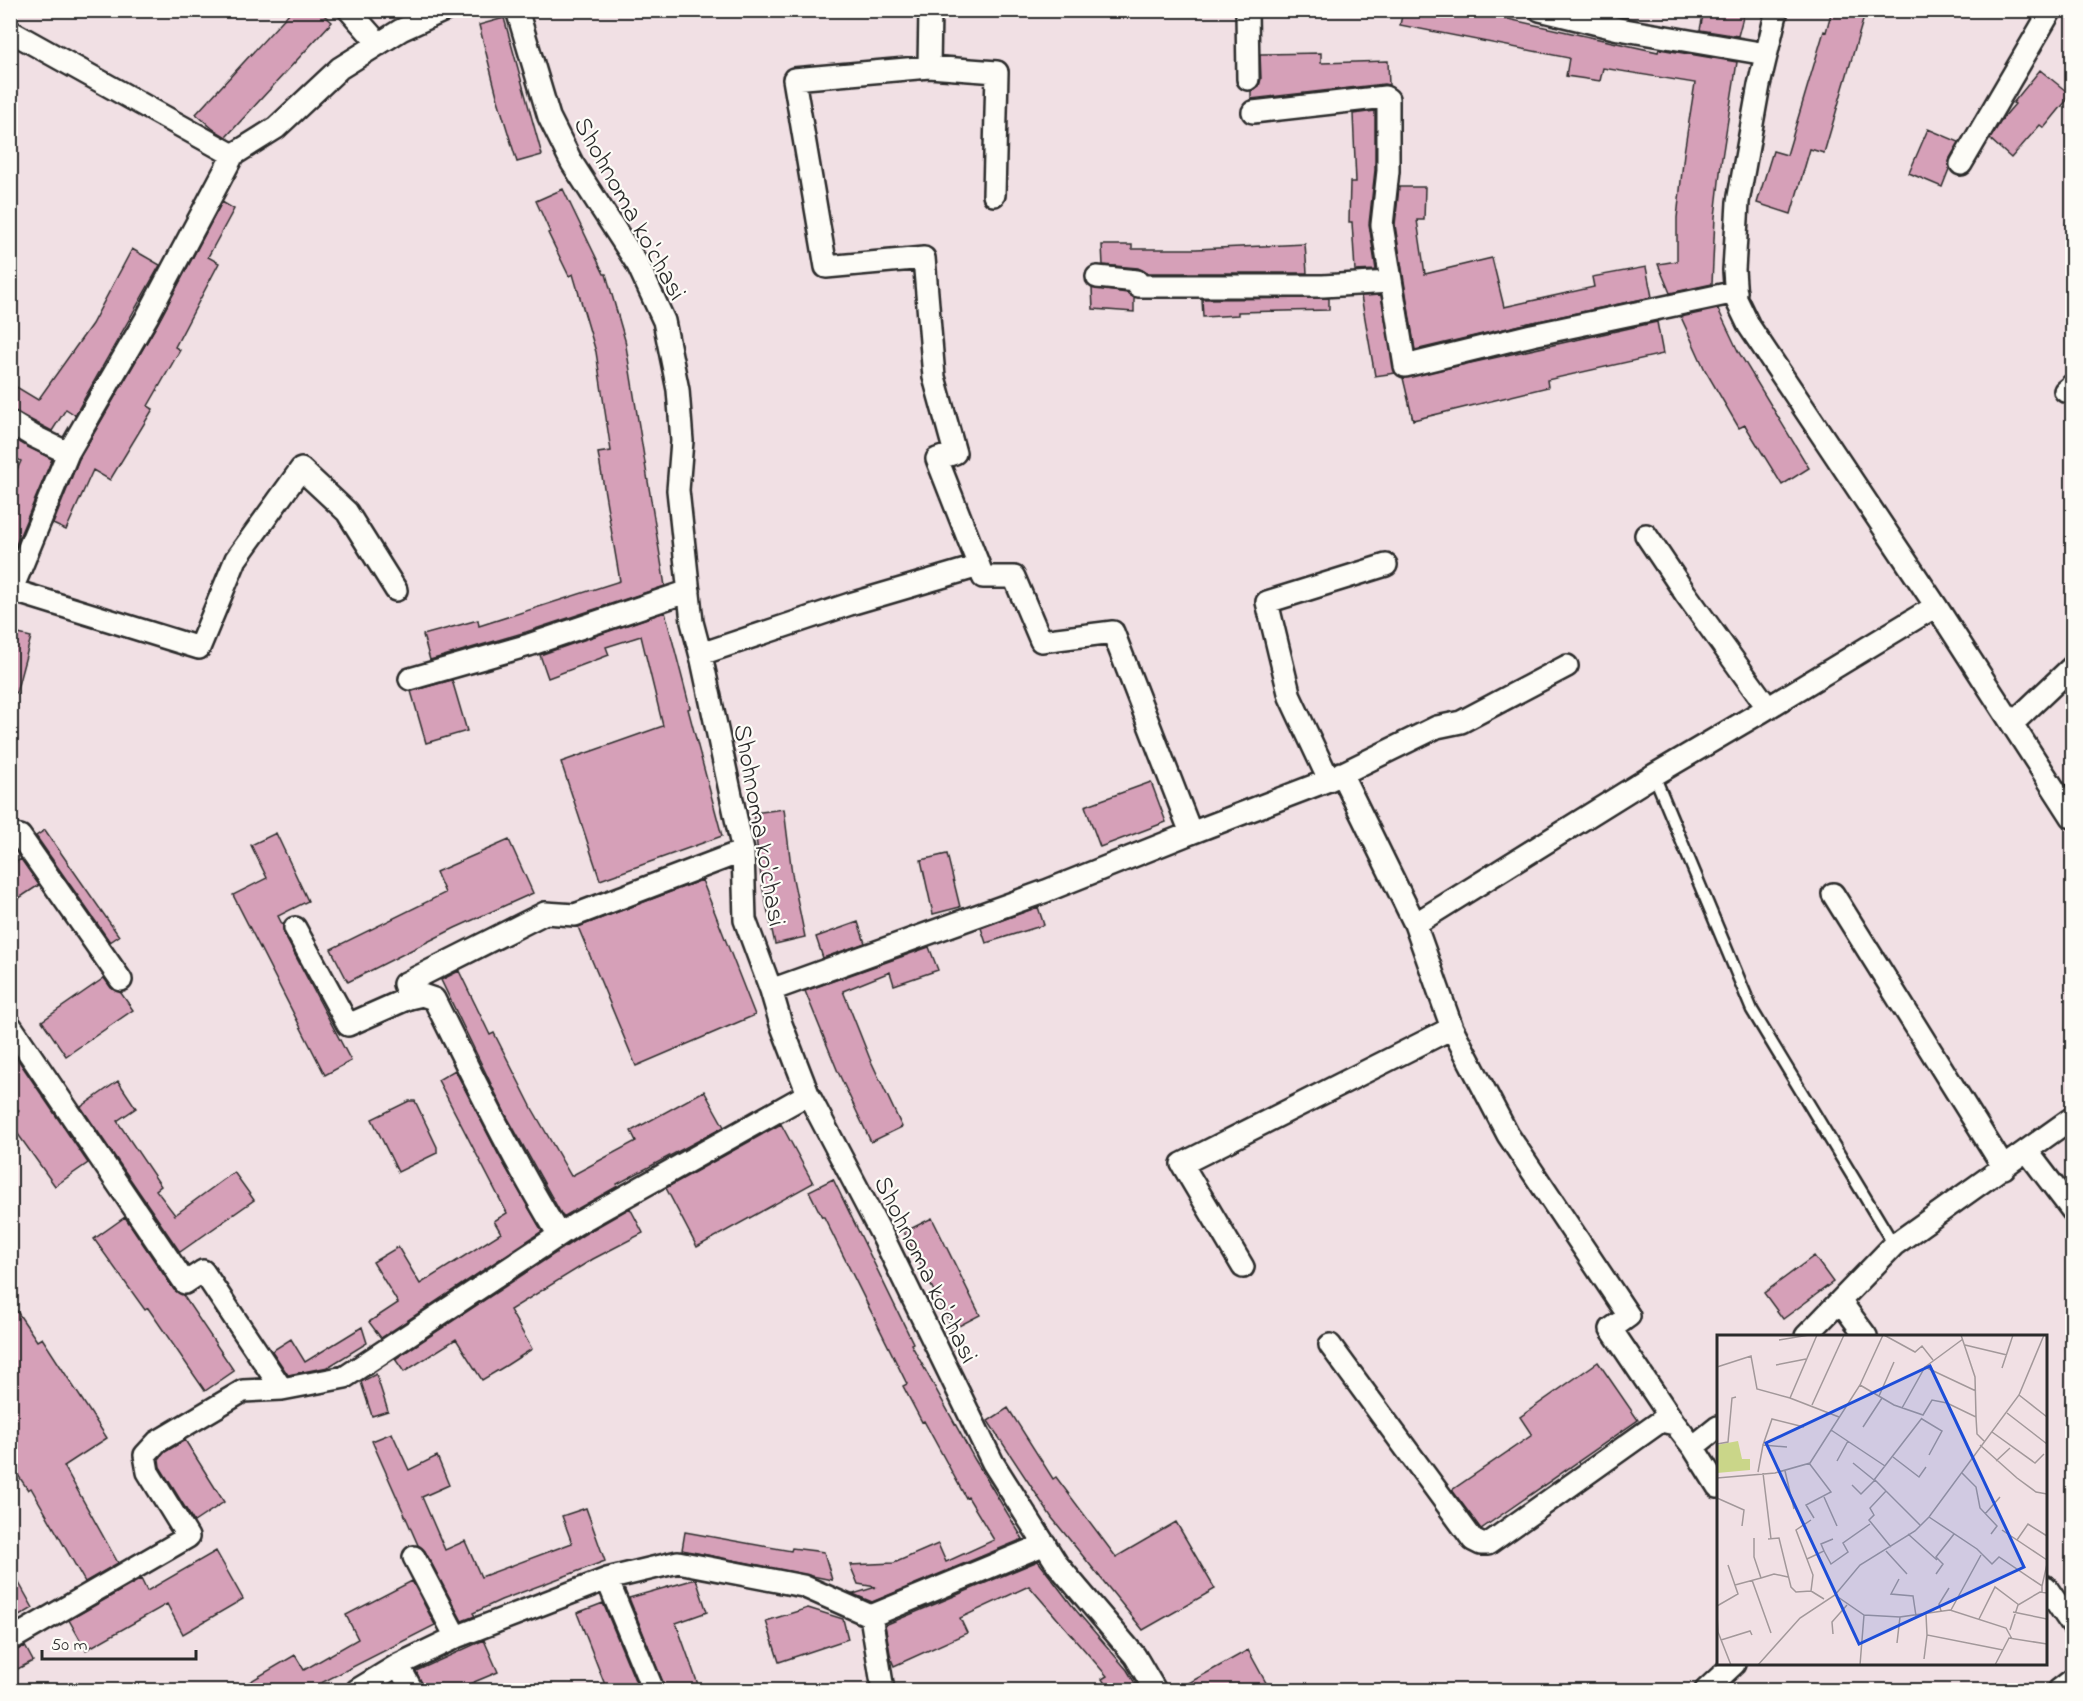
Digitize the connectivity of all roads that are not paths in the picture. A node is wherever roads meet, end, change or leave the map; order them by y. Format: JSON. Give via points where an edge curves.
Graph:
{"nodes":[{"id":1,"x":349,"y":10,"type":"edge"},
{"id":2,"x":445,"y":10,"type":"edge"},
{"id":3,"x":517,"y":10,"type":"edge"},
{"id":4,"x":930,"y":10,"type":"edge"},
{"id":5,"x":1247,"y":10,"type":"edge"},
{"id":6,"x":1540,"y":10,"type":"edge"},
{"id":7,"x":1777,"y":10,"type":"edge"},
{"id":8,"x":2051,"y":10,"type":"edge"},
{"id":9,"x":10,"y":31,"type":"edge"},
{"id":10,"x":379,"y":44,"type":"junction"},
{"id":11,"x":1766,"y":54,"type":"junction"},
{"id":12,"x":929,"y":67,"type":"junction"},
{"id":13,"x":1248,"y":79,"type":"dead end"},
{"id":14,"x":1253,"y":112,"type":"dead end"},
{"id":15,"x":233,"y":155,"type":"junction"},
{"id":16,"x":1962,"y":164,"type":"dead end"},
{"id":17,"x":994,"y":195,"type":"dead end"},
{"id":18,"x":1097,"y":277,"type":"dead end"},
{"id":19,"x":1390,"y":282,"type":"junction"},
{"id":20,"x":1736,"y":292,"type":"junction"},
{"id":21,"x":10,"y":422,"type":"edge"},
{"id":22,"x":68,"y":453,"type":"junction"},
{"id":23,"x":1646,"y":535,"type":"dead end"},
{"id":24,"x":1386,"y":565,"type":"dead end"},
{"id":25,"x":979,"y":566,"type":"junction"},
{"id":26,"x":396,"y":590,"type":"dead end"},
{"id":27,"x":689,"y":591,"type":"junction"},
{"id":28,"x":11,"y":592,"type":"edge"},
{"id":29,"x":1936,"y":606,"type":"junction"},
{"id":30,"x":701,"y":654,"type":"junction"},
{"id":31,"x":1567,"y":666,"type":"dead end"},
{"id":32,"x":2073,"y":667,"type":"edge"},
{"id":33,"x":410,"y":679,"type":"dead end"},
{"id":34,"x":1768,"y":708,"type":"junction"},
{"id":35,"x":2013,"y":723,"type":"junction"},
{"id":36,"x":1654,"y":775,"type":"junction"},
{"id":37,"x":1335,"y":777,"type":"junction"},
{"id":38,"x":2073,"y":817,"type":"edge"},
{"id":39,"x":1191,"y":833,"type":"junction"},
{"id":40,"x":10,"y":834,"type":"edge"},
{"id":41,"x":743,"y":851,"type":"junction"},
{"id":42,"x":1833,"y":894,"type":"dead end"},
{"id":43,"x":1415,"y":924,"type":"junction"},
{"id":44,"x":295,"y":928,"type":"dead end"},
{"id":45,"x":121,"y":980,"type":"dead end"},
{"id":46,"x":771,"y":990,"type":"junction"},
{"id":47,"x":409,"y":998,"type":"junction"},
{"id":48,"x":10,"y":1025,"type":"edge"},
{"id":49,"x":1452,"y":1028,"type":"junction"},
{"id":50,"x":808,"y":1094,"type":"junction"},
{"id":51,"x":2073,"y":1118,"type":"edge"},
{"id":52,"x":2027,"y":1150,"type":"junction"},
{"id":53,"x":2004,"y":1168,"type":"junction"},
{"id":54,"x":2073,"y":1210,"type":"edge"},
{"id":55,"x":559,"y":1235,"type":"junction"},
{"id":56,"x":1894,"y":1245,"type":"junction"},
{"id":57,"x":1243,"y":1267,"type":"dead end"},
{"id":58,"x":1840,"y":1300,"type":"junction"},
{"id":59,"x":1807,"y":1335,"type":"edge"},
{"id":60,"x":1865,"y":1335,"type":"edge"},
{"id":61,"x":1329,"y":1345,"type":"dead end"},
{"id":62,"x":282,"y":1389,"type":"junction"},
{"id":63,"x":1675,"y":1424,"type":"junction"},
{"id":64,"x":1717,"y":1429,"type":"edge"},
{"id":65,"x":1693,"y":1447,"type":"junction"},
{"id":66,"x":1717,"y":1484,"type":"edge"},
{"id":67,"x":1045,"y":1544,"type":"junction"},
{"id":68,"x":414,"y":1557,"type":"dead end"},
{"id":69,"x":607,"y":1579,"type":"junction"},
{"id":70,"x":2047,"y":1588,"type":"edge"},
{"id":71,"x":871,"y":1616,"type":"junction"},
{"id":72,"x":2073,"y":1625,"type":"edge"},
{"id":73,"x":456,"y":1637,"type":"junction"},
{"id":74,"x":10,"y":1640,"type":"edge"},
{"id":75,"x":399,"y":1665,"type":"junction"},
{"id":76,"x":1733,"y":1665,"type":"edge"},
{"id":77,"x":2073,"y":1680,"type":"edge"},
{"id":78,"x":357,"y":1690,"type":"edge"},
{"id":79,"x":412,"y":1690,"type":"edge"},
{"id":80,"x":653,"y":1690,"type":"edge"},
{"id":81,"x":883,"y":1690,"type":"edge"},
{"id":82,"x":1155,"y":1690,"type":"edge"},
{"id":83,"x":1706,"y":1690,"type":"edge"},
{"id":84,"x":2060,"y":1690,"type":"edge"}],
"edges":[{"from":1,"to":10,"type":"street"},
{"from":2,"to":10,"type":"street"},
{"from":3,"to":27,"type":"street","name":"Shohnoma ko'chasi","via":[[549,117],[572,163],[638,265],[664,321],[678,390],[682,441],[678,490]]},
{"from":4,"to":12,"type":"street"},
{"from":5,"to":13,"type":"street"},
{"from":6,"to":11,"type":"street","via":[[1619,29]]},
{"from":7,"to":11,"type":"street"},
{"from":8,"to":16,"type":"street"},
{"from":9,"to":15,"type":"street"},
{"from":10,"to":15,"type":"street","via":[[340,68],[276,128]]},
{"from":11,"to":20,"type":"street","via":[[1738,202]]},
{"from":12,"to":17,"type":"street","via":[[997,72]]},
{"from":12,"to":25,"type":"street","via":[[794,79],[826,267],[924,258],[934,377],[955,453],[937,459]]},
{"from":14,"to":19,"type":"street","via":[[1388,99],[1388,171],[1382,225]]},
{"from":15,"to":22,"type":"street"},
{"from":18,"to":19,"type":"street","via":[[1137,281],[1138,286]]},
{"from":19,"to":20,"type":"street","via":[[1405,366]]},
{"from":20,"to":29,"type":"street","via":[[1749,326]]},
{"from":21,"to":22,"type":"street"},
{"from":22,"to":28,"type":"street"},
{"from":23,"to":34,"type":"street"},
{"from":24,"to":37,"type":"street","via":[[1267,603],[1290,697]]},
{"from":25,"to":30,"type":"street"},
{"from":25,"to":39,"type":"street","via":[[983,578],[1014,577],[1041,641],[1113,632]]},
{"from":26,"to":28,"type":"street","via":[[347,512],[301,469],[236,559],[199,648]]},
{"from":27,"to":30,"type":"street","name":"Shohnoma ko'chasi"},
{"from":27,"to":33,"type":"street","via":[[529,645]]},
{"from":29,"to":34,"type":"street"},
{"from":29,"to":35,"type":"street"},
{"from":30,"to":41,"type":"street","name":"Shohnoma ko'chasi"},
{"from":31,"to":37,"type":"street","via":[[1461,722],[1437,727]]},
{"from":32,"to":35,"type":"street"},
{"from":34,"to":36,"type":"street"},
{"from":35,"to":38,"type":"street"},
{"from":36,"to":43,"type":"street"},
{"from":36,"to":56,"type":"lane","via":[[1752,1010]]},
{"from":37,"to":39,"type":"street"},
{"from":37,"to":43,"type":"street"},
{"from":39,"to":46,"type":"street","via":[[1046,891]]},
{"from":40,"to":45,"type":"street","via":[[20,836]]},
{"from":41,"to":46,"type":"street","name":"Shohnoma ko'chasi","via":[[746,920]]},
{"from":41,"to":47,"type":"street","via":[[575,915],[546,914],[404,984]]},
{"from":42,"to":53,"type":"street"},
{"from":43,"to":49,"type":"street"},
{"from":44,"to":47,"type":"street","via":[[348,1025]]},
{"from":46,"to":50,"type":"street","name":"Shohnoma ko'chasi"},
{"from":47,"to":55,"type":"street","via":[[422,995],[434,999],[499,1130]]},
{"from":48,"to":62,"type":"street","via":[[185,1283],[203,1271]]},
{"from":49,"to":57,"type":"street","via":[[1182,1164]]},
{"from":49,"to":63,"type":"street","via":[[1508,1135],[1629,1316],[1611,1329]]},
{"from":50,"to":55,"type":"street"},
{"from":50,"to":67,"type":"street","name":"Shohnoma ko'chasi","via":[[993,1462]]},
{"from":51,"to":52,"type":"street"},
{"from":52,"to":53,"type":"street"},
{"from":52,"to":54,"type":"street"},
{"from":53,"to":56,"type":"street"},
{"from":55,"to":62,"type":"street","via":[[345,1377]]},
{"from":56,"to":58,"type":"street"},
{"from":58,"to":59,"type":"street"},
{"from":58,"to":60,"type":"street"},
{"from":61,"to":63,"type":"street","via":[[1473,1540],[1481,1544],[1488,1544],[1661,1421]]},
{"from":62,"to":74,"type":"street","via":[[243,1391],[157,1442],[144,1455],[148,1472],[188,1537]]},
{"from":63,"to":65,"type":"street"},
{"from":64,"to":65,"type":"street"},
{"from":65,"to":66,"type":"street"},
{"from":67,"to":71,"type":"street"},
{"from":67,"to":82,"type":"street","name":"Shohnoma ko'chasi","via":[[1057,1564],[1135,1656]]},
{"from":68,"to":73,"type":"street"},
{"from":69,"to":71,"type":"street","via":[[678,1562],[803,1586]]},
{"from":69,"to":73,"type":"street"},
{"from":69,"to":80,"type":"street"},
{"from":70,"to":72,"type":"street"},
{"from":71,"to":81,"type":"street"},
{"from":73,"to":75,"type":"street"},
{"from":75,"to":78,"type":"street"},
{"from":75,"to":79,"type":"street"},
{"from":76,"to":83,"type":"street"},
{"from":77,"to":84,"type":"street"}]}
